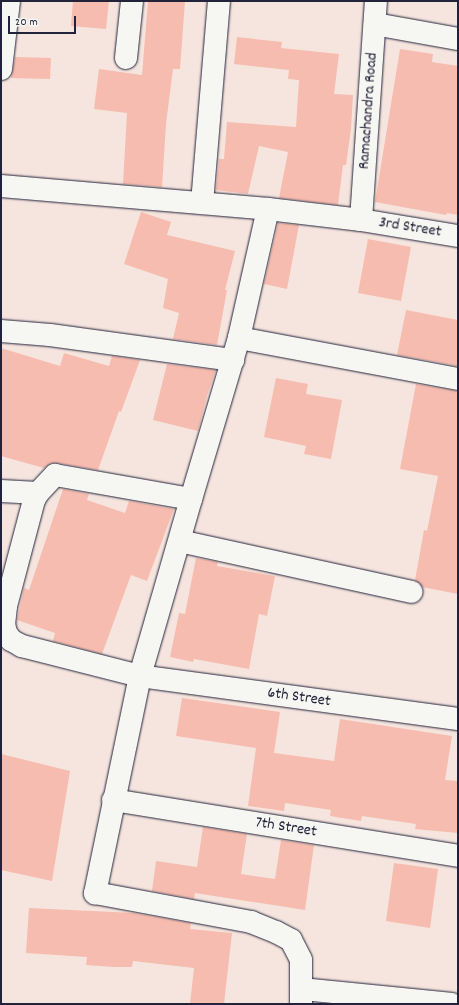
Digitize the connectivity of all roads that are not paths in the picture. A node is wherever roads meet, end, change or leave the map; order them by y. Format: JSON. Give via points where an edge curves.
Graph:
{"nodes":[{"id":1,"x":10,"y":1,"type":"edge"},
{"id":2,"x":132,"y":1,"type":"edge"},
{"id":3,"x":219,"y":1,"type":"edge"},
{"id":4,"x":376,"y":1,"type":"edge"},
{"id":5,"x":375,"y":24,"type":"junction"},
{"id":6,"x":458,"y":39,"type":"edge"},
{"id":7,"x":126,"y":58,"type":"dead end"},
{"id":8,"x":1,"y":69,"type":"edge"},
{"id":9,"x":1,"y":186,"type":"edge"},
{"id":10,"x":202,"y":203,"type":"junction"},
{"id":11,"x":268,"y":209,"type":"junction"},
{"id":12,"x":361,"y":220,"type":"junction"},
{"id":13,"x":458,"y":236,"type":"edge"},
{"id":14,"x":1,"y":331,"type":"edge"},
{"id":15,"x":239,"y":338,"type":"junction"},
{"id":16,"x":233,"y":360,"type":"junction"},
{"id":17,"x":458,"y":380,"type":"edge"},
{"id":18,"x":1,"y":491,"type":"edge"},
{"id":19,"x":38,"y":493,"type":"junction"},
{"id":20,"x":191,"y":499,"type":"junction"},
{"id":21,"x":180,"y":540,"type":"junction"},
{"id":22,"x":411,"y":592,"type":"dead end"},
{"id":23,"x":140,"y":676,"type":"junction"},
{"id":24,"x":458,"y":719,"type":"edge"},
{"id":25,"x":113,"y":800,"type":"junction"},
{"id":26,"x":458,"y":856,"type":"edge"},
{"id":27,"x":301,"y":996,"type":"edge"},
{"id":28,"x":451,"y":1004,"type":"edge"}],
"edges":[{"from":1,"to":8,"type":"street"},
{"from":2,"to":7,"type":"street"},
{"from":3,"to":10,"type":"street"},
{"from":4,"to":5,"type":"street","name":"Ramachandra Road"},
{"from":5,"to":6,"type":"street"},
{"from":5,"to":12,"type":"street","name":"Ramachandra Road"},
{"from":9,"to":10,"type":"street","name":"3rd Street"},
{"from":10,"to":11,"type":"street","name":"3rd Street"},
{"from":11,"to":12,"type":"street","name":"3rd Street"},
{"from":11,"to":15,"type":"street"},
{"from":12,"to":13,"type":"street","name":"3rd Street"},
{"from":14,"to":16,"type":"street","via":[[50,335]]},
{"from":15,"to":16,"type":"street"},
{"from":15,"to":17,"type":"street"},
{"from":16,"to":20,"type":"street"},
{"from":18,"to":19,"type":"street"},
{"from":19,"to":20,"type":"street","via":[[55,475]]},
{"from":19,"to":23,"type":"street","name":"6th Street","via":[[6,606],[6,633],[11,640],[22,646]]},
{"from":20,"to":21,"type":"street"},
{"from":21,"to":22,"type":"street"},
{"from":21,"to":23,"type":"street"},
{"from":23,"to":24,"type":"street","name":"6th Street"},
{"from":23,"to":25,"type":"street"},
{"from":25,"to":26,"type":"street","name":"7th Street"},
{"from":25,"to":27,"type":"street","via":[[95,893],[252,922],[276,932],[291,940],[301,960]]},
{"from":27,"to":28,"type":"street"}]}
